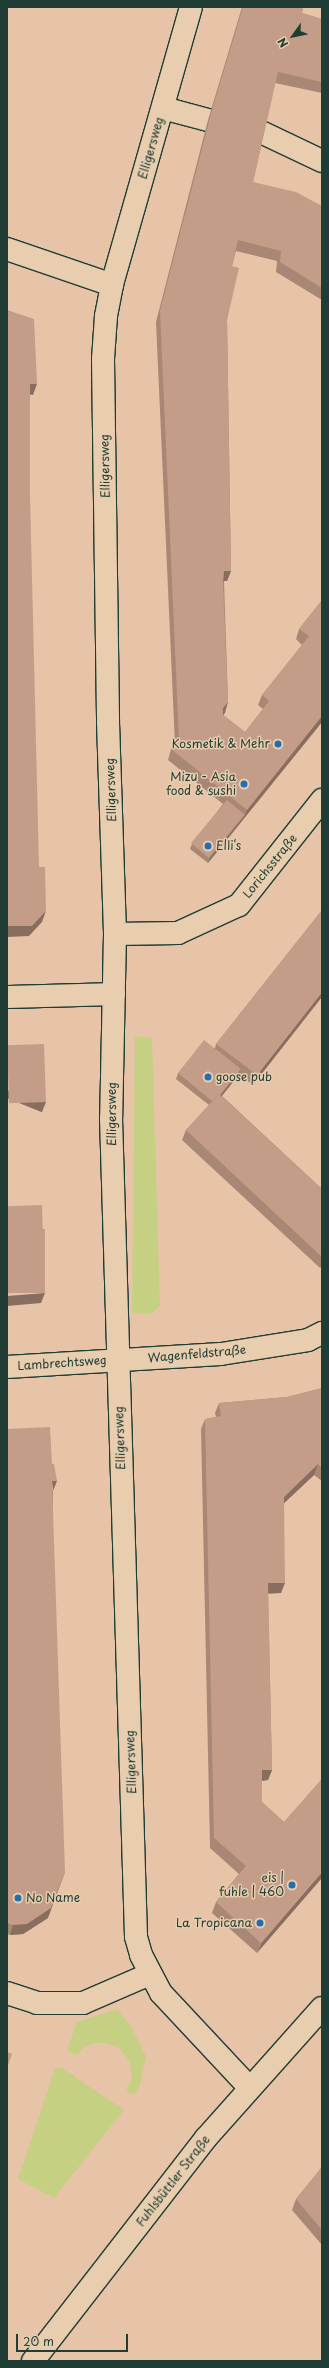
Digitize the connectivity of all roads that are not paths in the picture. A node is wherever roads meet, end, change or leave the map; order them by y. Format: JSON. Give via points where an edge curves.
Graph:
{"nodes":[{"id":1,"x":191,"y":7,"type":"edge"},
{"id":2,"x":163,"y":108,"type":"junction"},
{"id":3,"x":208,"y":120,"type":"edge"},
{"id":4,"x":263,"y":133,"type":"edge"},
{"id":5,"x":322,"y":161,"type":"edge"},
{"id":6,"x":7,"y":249,"type":"edge"},
{"id":7,"x":112,"y":286,"type":"junction"},
{"id":8,"x":322,"y":800,"type":"edge"},
{"id":9,"x":115,"y":934,"type":"junction"},
{"id":10,"x":114,"y":994,"type":"junction"},
{"id":11,"x":7,"y":997,"type":"edge"},
{"id":12,"x":322,"y":1333,"type":"edge"},
{"id":13,"x":118,"y":1359,"type":"junction"},
{"id":14,"x":7,"y":1367,"type":"edge"},
{"id":15,"x":150,"y":1974,"type":"junction"},
{"id":16,"x":7,"y":1993,"type":"edge"},
{"id":17,"x":322,"y":2008,"type":"edge"},
{"id":18,"x":249,"y":2087,"type":"junction"},
{"id":19,"x":33,"y":2361,"type":"edge"}],
"edges":[{"from":1,"to":2,"type":"street","name":"Elligersweg"},
{"from":2,"to":3,"type":"street"},
{"from":2,"to":7,"type":"street","name":"Elligersweg"},
{"from":4,"to":5,"type":"street"},
{"from":6,"to":7,"type":"street"},
{"from":7,"to":9,"type":"street","name":"Elligersweg","via":[[106,316],[103,359],[108,714]]},
{"from":8,"to":9,"type":"street","name":"Lorichsstraße","via":[[239,904],[178,933]]},
{"from":9,"to":10,"type":"street","name":"Elligersweg"},
{"from":10,"to":11,"type":"street"},
{"from":10,"to":13,"type":"street","name":"Elligersweg","via":[[111,1118]]},
{"from":12,"to":13,"type":"street","name":"Wagenfeldstraße","via":[[308,1340],[221,1354]]},
{"from":13,"to":14,"type":"street","name":"Lambrechtsweg"},
{"from":13,"to":15,"type":"street","name":"Elligersweg","via":[[136,1937]]},
{"from":15,"to":16,"type":"street","via":[[83,2003],[37,2004]]},
{"from":15,"to":18,"type":"street","name":"Elligersweg","via":[[169,2004]]},
{"from":17,"to":18,"type":"street","name":"Fuhlsbüttler Straße"},
{"from":18,"to":19,"type":"street","name":"Fuhlsbüttler Straße","via":[[206,2138]]}]}
